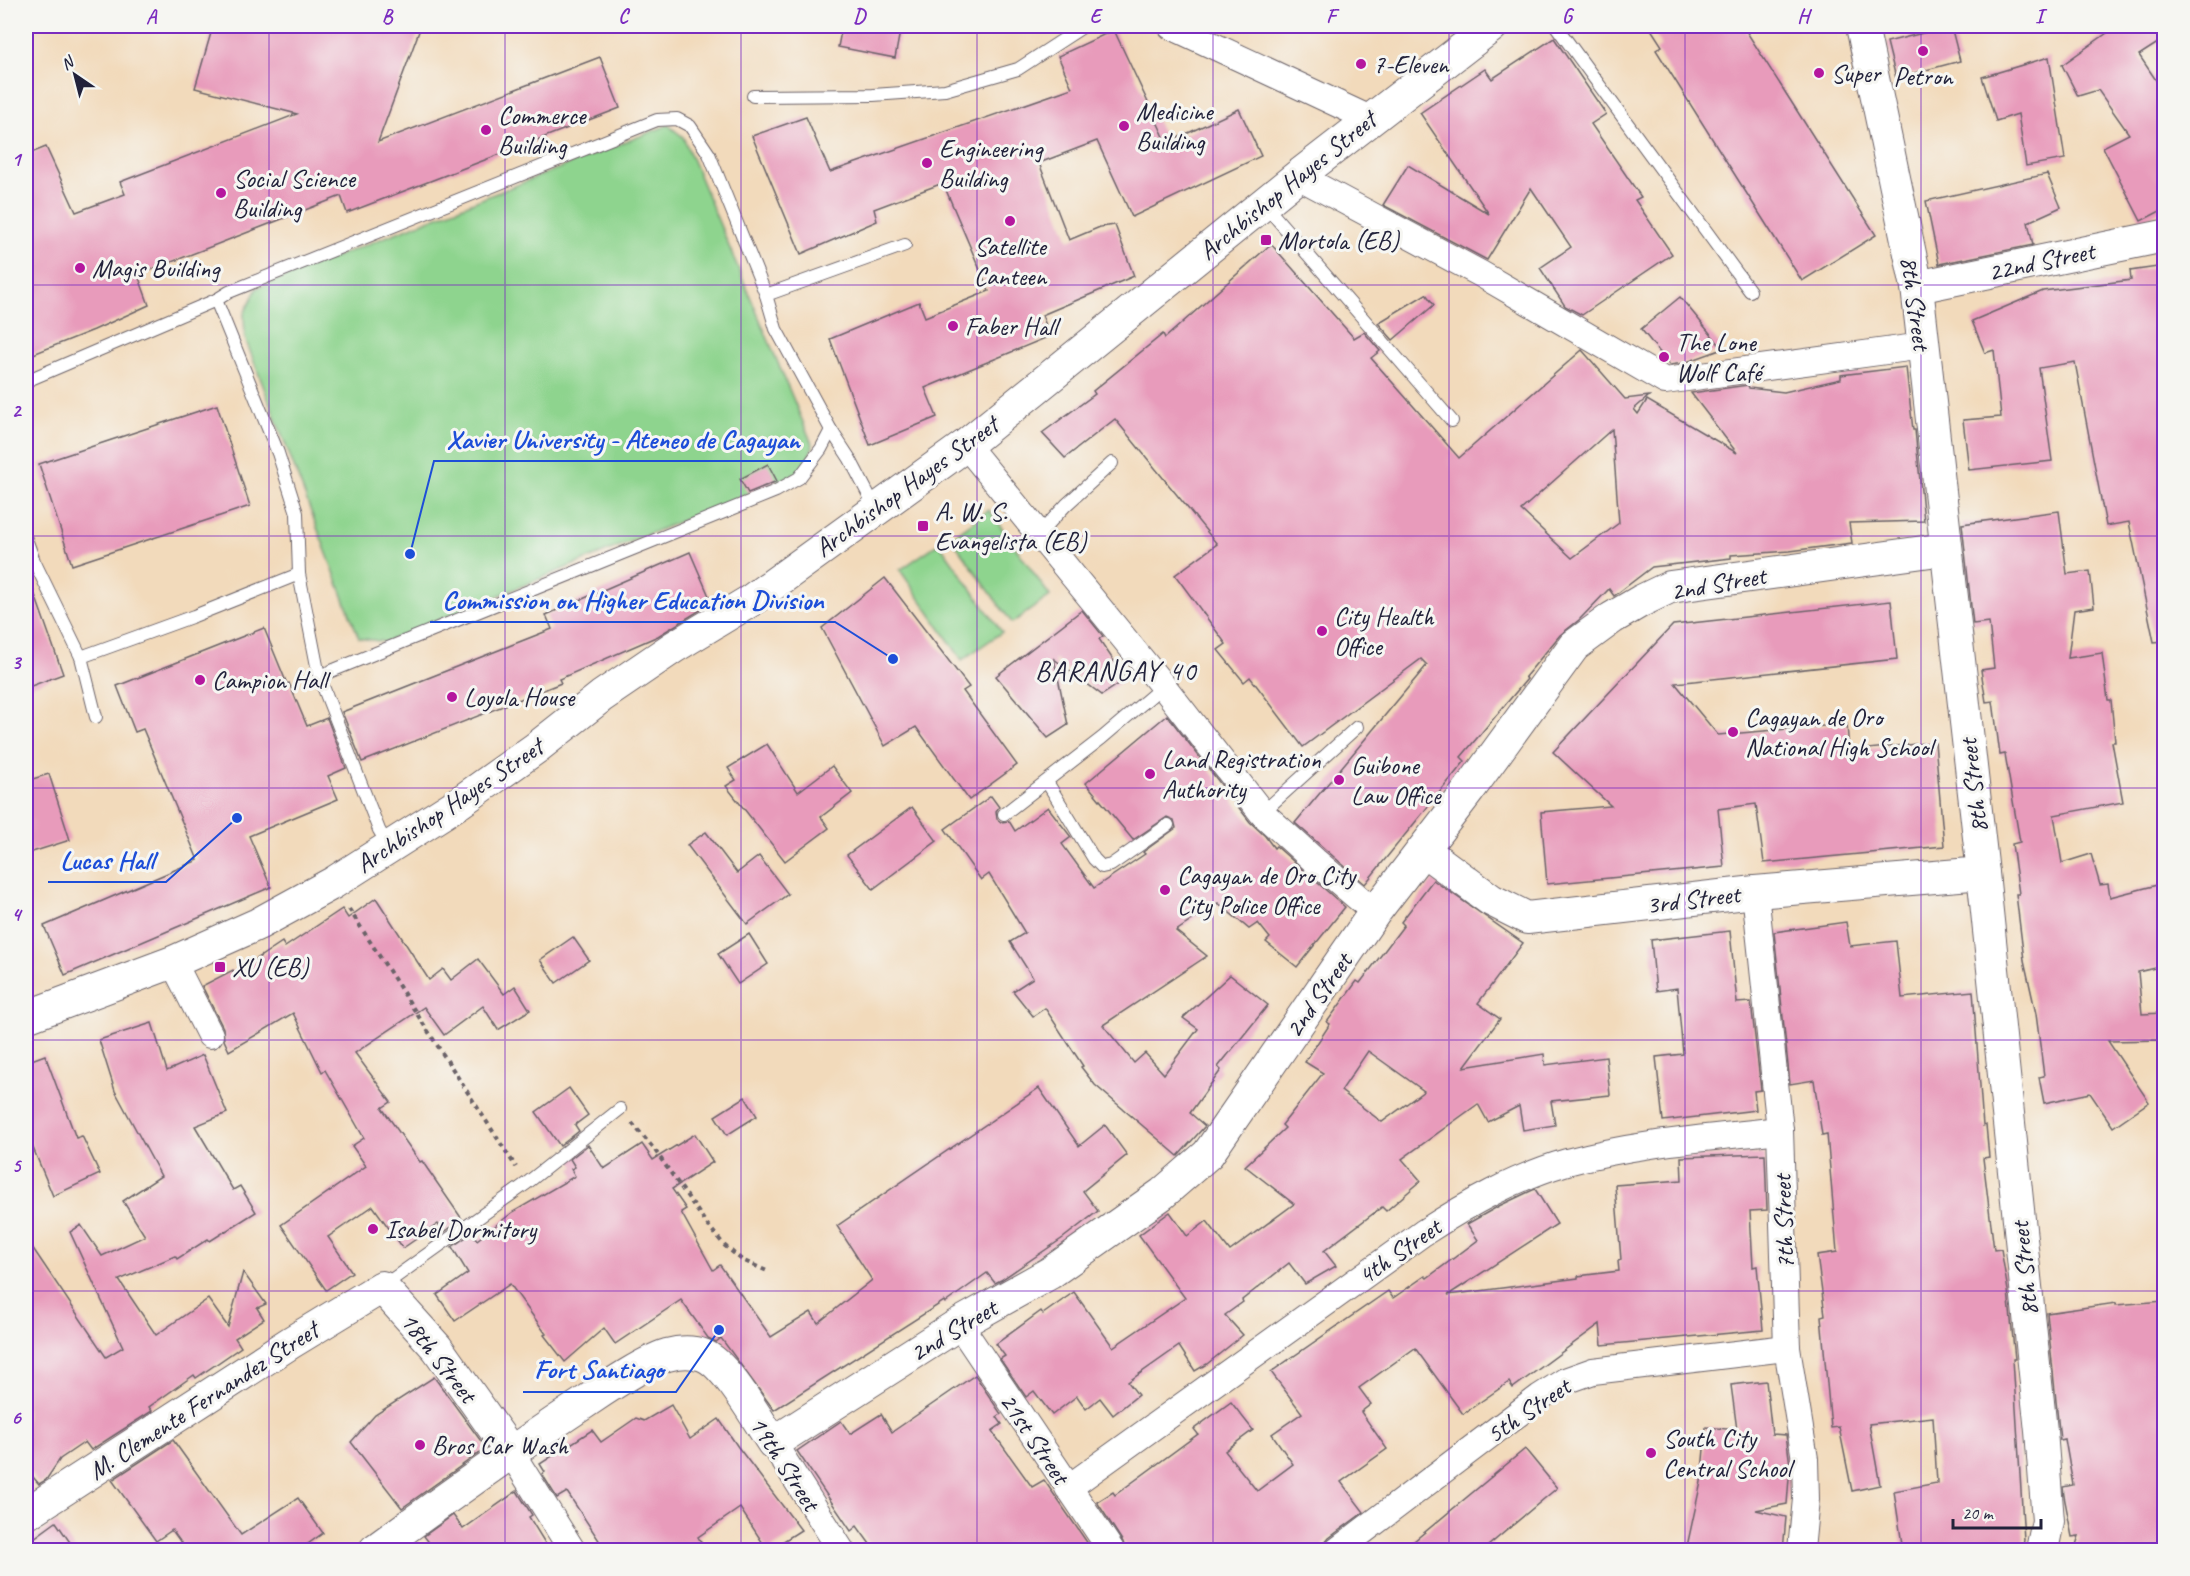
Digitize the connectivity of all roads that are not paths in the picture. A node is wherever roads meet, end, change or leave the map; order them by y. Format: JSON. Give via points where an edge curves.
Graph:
{"nodes":[{"id":1,"x":1084,"y":26,"type":"edge"},
{"id":2,"x":1171,"y":26,"type":"edge"},
{"id":3,"x":1492,"y":26,"type":"edge"},
{"id":4,"x":1556,"y":26,"type":"edge"},
{"id":5,"x":1862,"y":26,"type":"edge"},
{"id":6,"x":753,"y":96,"type":"dead end"},
{"id":7,"x":1370,"y":118,"type":"junction"},
{"id":8,"x":1298,"y":176,"type":"junction"},
{"id":9,"x":1263,"y":204,"type":"junction"},
{"id":10,"x":2164,"y":236,"type":"edge"},
{"id":11,"x":905,"y":246,"type":"dead end"},
{"id":12,"x":1917,"y":287,"type":"junction"},
{"id":13,"x":1750,"y":291,"type":"dead end"},
{"id":14,"x":766,"y":295,"type":"junction"},
{"id":15,"x":216,"y":300,"type":"junction"},
{"id":16,"x":1923,"y":346,"type":"junction"},
{"id":17,"x":26,"y":381,"type":"edge"},
{"id":18,"x":1452,"y":421,"type":"dead end"},
{"id":19,"x":831,"y":430,"type":"junction"},
{"id":20,"x":966,"y":446,"type":"junction"},
{"id":21,"x":1112,"y":463,"type":"dead end"},
{"id":22,"x":876,"y":509,"type":"junction"},
{"id":23,"x":1039,"y":534,"type":"junction"},
{"id":24,"x":26,"y":539,"type":"edge"},
{"id":25,"x":1945,"y":549,"type":"junction"},
{"id":26,"x":299,"y":574,"type":"junction"},
{"id":27,"x":81,"y":657,"type":"junction"},
{"id":28,"x":319,"y":676,"type":"junction"},
{"id":29,"x":1163,"y":686,"type":"junction"},
{"id":30,"x":96,"y":717,"type":"dead end"},
{"id":31,"x":1357,"y":727,"type":"dead end"},
{"id":32,"x":1047,"y":782,"type":"junction"},
{"id":33,"x":1262,"y":813,"type":"junction"},
{"id":34,"x":1004,"y":814,"type":"dead end"},
{"id":35,"x":1168,"y":825,"type":"dead end"},
{"id":36,"x":389,"y":848,"type":"junction"},
{"id":37,"x":1423,"y":850,"type":"junction"},
{"id":38,"x":1983,"y":873,"type":"junction"},
{"id":39,"x":1755,"y":892,"type":"junction"},
{"id":40,"x":1375,"y":912,"type":"junction"},
{"id":41,"x":173,"y":962,"type":"junction"},
{"id":42,"x":26,"y":1017,"type":"edge"},
{"id":43,"x":210,"y":1035,"type":"dead end"},
{"id":44,"x":620,"y":1109,"type":"road end"},
{"id":45,"x":1780,"y":1130,"type":"junction"},
{"id":46,"x":382,"y":1287,"type":"junction"},
{"id":47,"x":959,"y":1324,"type":"junction"},
{"id":48,"x":1787,"y":1348,"type":"junction"},
{"id":49,"x":773,"y":1443,"type":"junction"},
{"id":50,"x":510,"y":1452,"type":"junction"},
{"id":51,"x":1068,"y":1488,"type":"junction"},
{"id":52,"x":26,"y":1514,"type":"edge"},
{"id":53,"x":375,"y":1551,"type":"edge"},
{"id":54,"x":572,"y":1551,"type":"edge"},
{"id":55,"x":841,"y":1551,"type":"edge"},
{"id":56,"x":1111,"y":1551,"type":"edge"},
{"id":57,"x":1338,"y":1551,"type":"edge"},
{"id":58,"x":1801,"y":1551,"type":"edge"},
{"id":59,"x":2042,"y":1551,"type":"edge"}],
"edges":[{"from":1,"to":6,"type":"lane","via":[[1018,69],[945,90]]},
{"from":2,"to":7,"type":"street"},
{"from":3,"to":7,"type":"street","name":"Archbishop Hayes Street"},
{"from":4,"to":13,"type":"lane"},
{"from":5,"to":12,"type":"street","name":"8th Street"},
{"from":7,"to":8,"type":"street","name":"Archbishop Hayes Street"},
{"from":8,"to":9,"type":"street","name":"Archbishop Hayes Street"},
{"from":8,"to":16,"type":"street","via":[[1481,274],[1665,381]]},
{"from":9,"to":18,"type":"lane"},
{"from":9,"to":20,"type":"street","name":"Archbishop Hayes Street"},
{"from":10,"to":12,"type":"street","name":"22nd Street"},
{"from":11,"to":14,"type":"lane"},
{"from":12,"to":16,"type":"street","name":"8th Street"},
{"from":14,"to":15,"type":"lane","via":[[709,154],[690,126],[677,119],[657,120]]},
{"from":14,"to":19,"type":"lane","via":[[776,329]]},
{"from":15,"to":17,"type":"lane"},
{"from":15,"to":26,"type":"lane","via":[[282,463],[297,513]]},
{"from":16,"to":25,"type":"street","name":"8th Street"},
{"from":19,"to":22,"type":"lane"},
{"from":19,"to":28,"type":"lane","via":[[799,478],[776,491]]},
{"from":20,"to":22,"type":"street","name":"Archbishop Hayes Street"},
{"from":20,"to":23,"type":"street"},
{"from":21,"to":23,"type":"lane"},
{"from":22,"to":36,"type":"street","name":"Archbishop Hayes Street","via":[[750,601],[602,696],[536,748]]},
{"from":23,"to":29,"type":"street"},
{"from":24,"to":27,"type":"lane"},
{"from":25,"to":37,"type":"street","name":"2nd Street","via":[[1670,587],[1641,601],[1574,646]]},
{"from":25,"to":38,"type":"street","name":"8th Street"},
{"from":26,"to":27,"type":"lane"},
{"from":26,"to":28,"type":"lane"},
{"from":27,"to":30,"type":"lane"},
{"from":28,"to":36,"type":"lane"},
{"from":29,"to":32,"type":"lane"},
{"from":29,"to":33,"type":"street"},
{"from":31,"to":33,"type":"lane"},
{"from":32,"to":34,"type":"lane"},
{"from":32,"to":35,"type":"lane","via":[[1102,867],[1111,865]]},
{"from":33,"to":40,"type":"street"},
{"from":36,"to":41,"type":"street","name":"Archbishop Hayes Street","via":[[258,924]]},
{"from":37,"to":39,"type":"street","name":"3rd Street","via":[[1491,900],[1527,918]]},
{"from":37,"to":40,"type":"street","name":"2nd Street"},
{"from":38,"to":39,"type":"street","name":"3rd Street"},
{"from":38,"to":59,"type":"street","name":"8th Street","via":[[2041,1431],[2048,1521]]},
{"from":39,"to":45,"type":"street","name":"7th Street"},
{"from":40,"to":47,"type":"street","name":"2nd Street","via":[[1208,1154],[1162,1194],[1060,1266]]},
{"from":41,"to":42,"type":"street","name":"Archbishop Hayes Street"},
{"from":41,"to":43,"type":"street"},
{"from":44,"to":46,"type":"lane"},
{"from":45,"to":48,"type":"street","name":"7th Street"},
{"from":45,"to":51,"type":"street","name":"4th Street","via":[[1622,1149],[1565,1163],[1474,1200]]},
{"from":46,"to":50,"type":"street","name":"18th Street","via":[[437,1348]]},
{"from":46,"to":52,"type":"street","name":"M. Clemente Fernandez Street"},
{"from":47,"to":49,"type":"street","name":"2nd Street"},
{"from":47,"to":51,"type":"street","name":"21st Street"},
{"from":48,"to":57,"type":"street","name":"5th Street","via":[[1593,1371],[1565,1381]]},
{"from":48,"to":58,"type":"street","name":"7th Street","via":[[1805,1459]]},
{"from":49,"to":50,"type":"street","name":"19th Street","via":[[728,1376],[704,1355],[685,1352],[665,1355]]},
{"from":49,"to":55,"type":"street","name":"19th Street"},
{"from":50,"to":53,"type":"street","name":"19th Street"},
{"from":50,"to":54,"type":"street","name":"18th Street"},
{"from":51,"to":56,"type":"street","name":"21st Street"}]}
